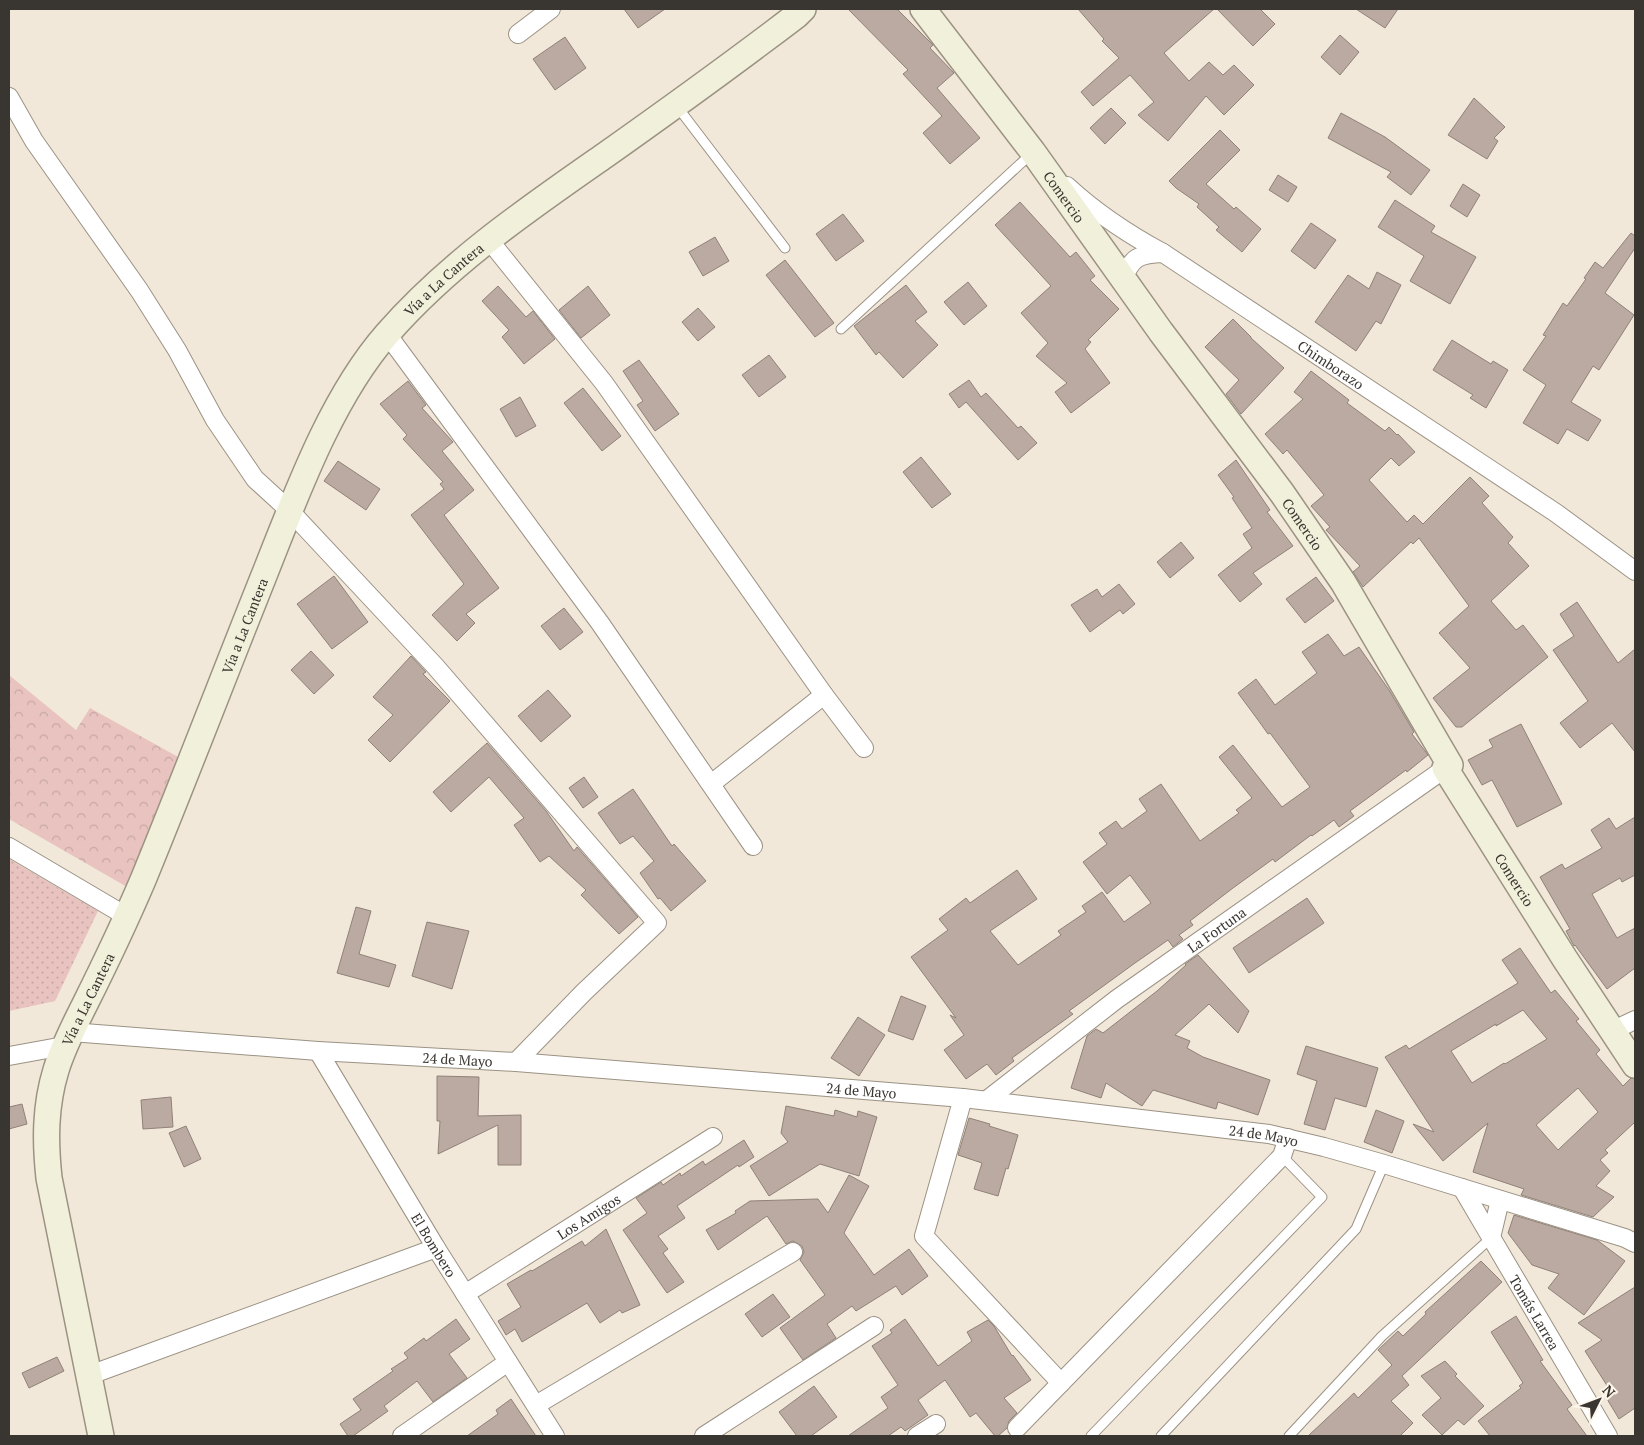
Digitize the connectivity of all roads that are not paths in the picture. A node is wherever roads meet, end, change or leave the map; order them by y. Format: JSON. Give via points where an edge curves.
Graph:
{"nodes":[{"id":1,"x":551,"y":9,"type":"edge"},
{"id":2,"x":923,"y":9,"type":"edge"},
{"id":3,"x":802,"y":11,"type":"edge"},
{"id":4,"x":518,"y":34,"type":"dead end"},
{"id":5,"x":9,"y":97,"type":"edge"},
{"id":6,"x":676,"y":105,"type":"junction"},
{"id":7,"x":1033,"y":152,"type":"junction"},
{"id":8,"x":489,"y":240,"type":"junction"},
{"id":9,"x":785,"y":248,"type":"dead end"},
{"id":10,"x":1163,"y":253,"type":"junction"},
{"id":11,"x":1123,"y":280,"type":"junction"},
{"id":12,"x":841,"y":329,"type":"dead end"},
{"id":13,"x":386,"y":334,"type":"junction"},
{"id":14,"x":290,"y":511,"type":"junction"},
{"id":15,"x":1634,"y":567,"type":"edge"},
{"id":16,"x":824,"y":696,"type":"junction"},
{"id":17,"x":864,"y":748,"type":"dead end"},
{"id":18,"x":1448,"y":766,"type":"junction"},
{"id":19,"x":711,"y":784,"type":"junction"},
{"id":20,"x":753,"y":846,"type":"dead end"},
{"id":21,"x":9,"y":847,"type":"edge"},
{"id":22,"x":126,"y":916,"type":"junction"},
{"id":23,"x":1635,"y":1020,"type":"edge"},
{"id":24,"x":1612,"y":1031,"type":"junction"},
{"id":25,"x":68,"y":1039,"type":"junction"},
{"id":26,"x":318,"y":1051,"type":"junction"},
{"id":27,"x":9,"y":1056,"type":"edge"},
{"id":28,"x":516,"y":1062,"type":"junction"},
{"id":29,"x":1635,"y":1065,"type":"edge"},
{"id":30,"x":963,"y":1098,"type":"junction"},
{"id":31,"x":987,"y":1100,"type":"junction"},
{"id":32,"x":713,"y":1137,"type":"dead end"},
{"id":33,"x":1288,"y":1138,"type":"junction"},
{"id":34,"x":1282,"y":1156,"type":"junction"},
{"id":35,"x":1384,"y":1164,"type":"junction"},
{"id":36,"x":1462,"y":1188,"type":"junction"},
{"id":37,"x":1500,"y":1200,"type":"junction"},
{"id":38,"x":1491,"y":1238,"type":"junction"},
{"id":39,"x":1632,"y":1240,"type":"edge"},
{"id":40,"x":436,"y":1248,"type":"junction"},
{"id":41,"x":793,"y":1252,"type":"dead end"},
{"id":42,"x":465,"y":1294,"type":"junction"},
{"id":43,"x":874,"y":1326,"type":"dead end"},
{"id":44,"x":508,"y":1362,"type":"junction"},
{"id":45,"x":90,"y":1375,"type":"junction"},
{"id":46,"x":1061,"y":1383,"type":"junction"},
{"id":47,"x":536,"y":1405,"type":"junction"},
{"id":48,"x":936,"y":1424,"type":"dead end"},
{"id":49,"x":1017,"y":1428,"type":"dead end"},
{"id":50,"x":101,"y":1436,"type":"edge"},
{"id":51,"x":402,"y":1436,"type":"edge"},
{"id":52,"x":554,"y":1436,"type":"edge"},
{"id":53,"x":704,"y":1436,"type":"edge"},
{"id":54,"x":917,"y":1436,"type":"edge"},
{"id":55,"x":1090,"y":1436,"type":"edge"},
{"id":56,"x":1161,"y":1436,"type":"edge"},
{"id":57,"x":1289,"y":1436,"type":"edge"},
{"id":58,"x":1608,"y":1436,"type":"edge"}],
"edges":[{"from":1,"to":4,"type":"street"},
{"from":2,"to":7,"type":"main road","name":"Comercio"},
{"from":3,"to":6,"type":"main road","name":"Vía a La Cantera"},
{"from":5,"to":14,"type":"street","via":[[34,141],[139,290],[177,350],[215,420],[255,479]]},
{"from":6,"to":8,"type":"main road","name":"Vía a La Cantera"},
{"from":6,"to":9,"type":"lane"},
{"from":7,"to":10,"type":"street","name":"Chimborazo","via":[[1088,206]]},
{"from":7,"to":11,"type":"main road","name":"Comercio"},
{"from":7,"to":12,"type":"lane"},
{"from":8,"to":13,"type":"main road","name":"Vía a La Cantera","via":[[440,281]]},
{"from":8,"to":16,"type":"street","via":[[604,383]]},
{"from":10,"to":11,"type":"street","via":[[1138,257],[1130,263]]},
{"from":10,"to":15,"type":"street","name":"Chimborazo"},
{"from":11,"to":18,"type":"main road","name":"Comercio","via":[[1266,471],[1343,582]]},
{"from":13,"to":14,"type":"main road","name":"Vía a La Cantera","via":[[341,401]]},
{"from":13,"to":19,"type":"street","via":[[600,623]]},
{"from":14,"to":22,"type":"main road","name":"Vía a La Cantera"},
{"from":14,"to":28,"type":"street","via":[[435,666],[656,922]]},
{"from":16,"to":17,"type":"street"},
{"from":16,"to":19,"type":"street"},
{"from":18,"to":24,"type":"main road","name":"Comercio"},
{"from":18,"to":31,"type":"street","name":"La Fortuna","via":[[1117,999]]},
{"from":19,"to":20,"type":"street"},
{"from":21,"to":22,"type":"street"},
{"from":22,"to":25,"type":"main road","name":"Vía a La Cantera"},
{"from":23,"to":24,"type":"street"},
{"from":24,"to":29,"type":"main road","name":"Comercio"},
{"from":25,"to":26,"type":"street","name":"24 de Mayo"},
{"from":25,"to":27,"type":"street","name":"24 de Mayo"},
{"from":25,"to":45,"type":"main road","name":"Vía a La Cantera","via":[[49,1100],[47,1156]]},
{"from":26,"to":28,"type":"street","name":"24 de Mayo"},
{"from":26,"to":40,"type":"street","name":"El Bombero"},
{"from":28,"to":30,"type":"street","name":"24 de Mayo"},
{"from":30,"to":31,"type":"street","name":"24 de Mayo"},
{"from":30,"to":46,"type":"street","via":[[924,1236]]},
{"from":31,"to":33,"type":"street","name":"24 de Mayo"},
{"from":32,"to":42,"type":"street","name":"Los Amigos"},
{"from":33,"to":34,"type":"street"},
{"from":33,"to":35,"type":"street","name":"24 de Mayo"},
{"from":34,"to":46,"type":"street"},
{"from":34,"to":55,"type":"lane","via":[[1322,1196]]},
{"from":35,"to":36,"type":"street","name":"24 de Mayo"},
{"from":35,"to":56,"type":"lane","via":[[1356,1229]]},
{"from":36,"to":37,"type":"street","name":"24 de Mayo"},
{"from":36,"to":38,"type":"street","name":"Tomás Larrea"},
{"from":37,"to":38,"type":"street"},
{"from":37,"to":39,"type":"street","name":"24 de Mayo"},
{"from":38,"to":57,"type":"lane","via":[[1382,1336]]},
{"from":38,"to":58,"type":"street","name":"Tomás Larrea"},
{"from":40,"to":42,"type":"street","name":"El Bombero"},
{"from":40,"to":45,"type":"street"},
{"from":41,"to":47,"type":"street"},
{"from":42,"to":44,"type":"street","name":"El Bombero"},
{"from":43,"to":53,"type":"street"},
{"from":44,"to":47,"type":"street","name":"El Bombero"},
{"from":44,"to":51,"type":"street"},
{"from":45,"to":50,"type":"main road","name":"Vía a La Cantera"},
{"from":46,"to":49,"type":"street"},
{"from":47,"to":52,"type":"street","name":"El Bombero"},
{"from":48,"to":54,"type":"street"}]}
